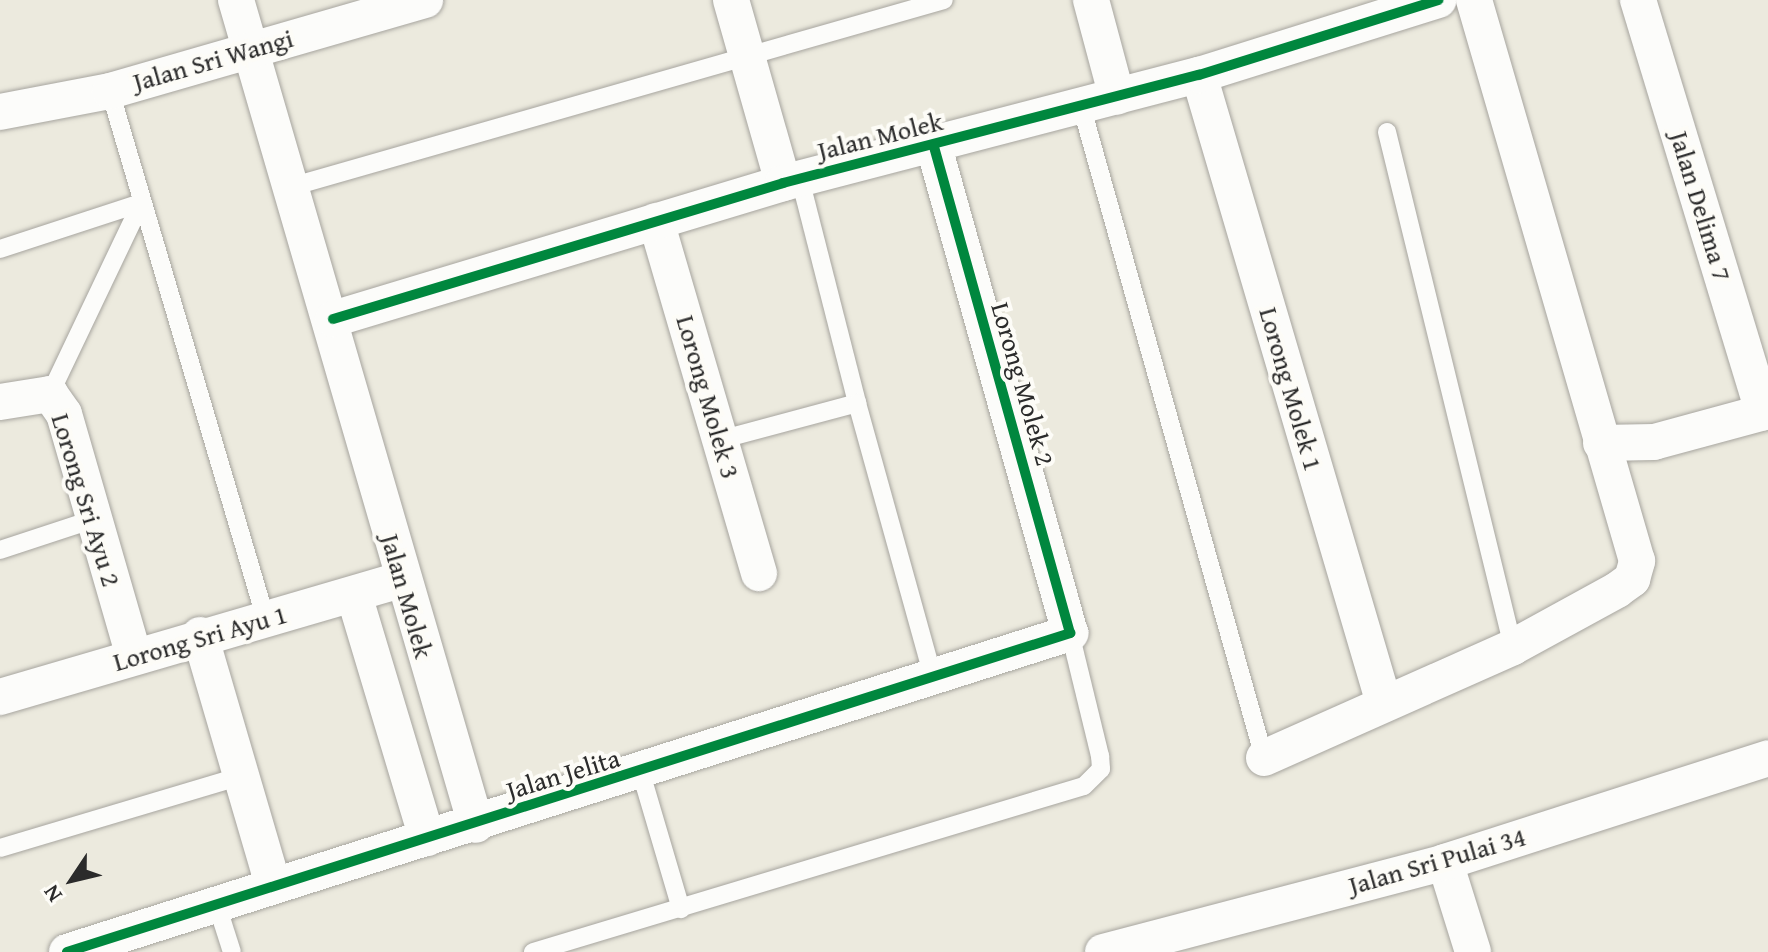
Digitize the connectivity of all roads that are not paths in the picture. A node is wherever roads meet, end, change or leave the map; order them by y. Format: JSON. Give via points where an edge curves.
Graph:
{"nodes":[{"id":1,"x":236,"y":0,"type":"edge"},
{"id":2,"x":425,"y":0,"type":"edge"},
{"id":3,"x":731,"y":0,"type":"edge"},
{"id":4,"x":944,"y":0,"type":"edge"},
{"id":5,"x":1091,"y":0,"type":"edge"},
{"id":6,"x":1439,"y":0,"type":"edge"},
{"id":7,"x":1474,"y":0,"type":"edge"},
{"id":8,"x":1638,"y":0,"type":"edge"},
{"id":9,"x":381,"y":6,"type":"edge"},
{"id":10,"x":249,"y":48,"type":"junction"},
{"id":11,"x":744,"y":55,"type":"junction"},
{"id":12,"x":1199,"y":75,"type":"junction"},
{"id":13,"x":110,"y":91,"type":"junction"},
{"id":14,"x":1117,"y":97,"type":"junction"},
{"id":15,"x":1081,"y":105,"type":"junction"},
{"id":16,"x":0,"y":112,"type":"edge"},
{"id":17,"x":1387,"y":132,"type":"dead end"},
{"id":18,"x":934,"y":147,"type":"junction"},
{"id":19,"x":791,"y":181,"type":"junction"},
{"id":20,"x":287,"y":188,"type":"junction"},
{"id":21,"x":141,"y":203,"type":"junction"},
{"id":22,"x":656,"y":221,"type":"junction"},
{"id":23,"x":0,"y":249,"type":"edge"},
{"id":24,"x":333,"y":319,"type":"junction"},
{"id":25,"x":50,"y":394,"type":"junction"},
{"id":26,"x":0,"y":402,"type":"edge"},
{"id":27,"x":857,"y":403,"type":"junction"},
{"id":28,"x":1766,"y":412,"type":"edge"},
{"id":29,"x":723,"y":439,"type":"junction"},
{"id":30,"x":1601,"y":443,"type":"junction"},
{"id":31,"x":91,"y":520,"type":"junction"},
{"id":32,"x":0,"y":550,"type":"edge"},
{"id":33,"x":759,"y":573,"type":"dead end"},
{"id":34,"x":401,"y":580,"type":"junction"},
{"id":35,"x":354,"y":595,"type":"junction"},
{"id":36,"x":266,"y":620,"type":"junction"},
{"id":37,"x":1070,"y":633,"type":"junction"},
{"id":38,"x":200,"y":635,"type":"junction"},
{"id":39,"x":1513,"y":647,"type":"junction"},
{"id":40,"x":134,"y":656,"type":"junction"},
{"id":41,"x":934,"y":681,"type":"junction"},
{"id":42,"x":0,"y":697,"type":"edge"},
{"id":43,"x":1384,"y":703,"type":"junction"},
{"id":44,"x":1264,"y":758,"type":"joint"},
{"id":45,"x":1768,"y":758,"type":"edge"},
{"id":46,"x":641,"y":773,"type":"junction"},
{"id":47,"x":241,"y":776,"type":"junction"},
{"id":48,"x":476,"y":825,"type":"junction"},
{"id":49,"x":427,"y":838,"type":"junction"},
{"id":50,"x":0,"y":848,"type":"edge"},
{"id":51,"x":1445,"y":862,"type":"junction"},
{"id":52,"x":273,"y":884,"type":"junction"},
{"id":53,"x":216,"y":902,"type":"junction"},
{"id":54,"x":681,"y":909,"type":"junction"},
{"id":55,"x":1164,"y":944,"type":"edge"},
{"id":56,"x":67,"y":952,"type":"edge"},
{"id":57,"x":232,"y":952,"type":"edge"},
{"id":58,"x":533,"y":952,"type":"edge"},
{"id":59,"x":1103,"y":952,"type":"edge"},
{"id":60,"x":1473,"y":952,"type":"edge"}],
"edges":[{"from":1,"to":10,"type":"street","name":"Jalan Molek"},
{"from":2,"to":9,"type":"street","name":"Jalan Sri Wangi"},
{"from":3,"to":11,"type":"street"},
{"from":4,"to":11,"type":"lane"},
{"from":5,"to":14,"type":"street"},
{"from":6,"to":12,"type":"street","name":"Jalan Molek"},
{"from":7,"to":30,"type":"street"},
{"from":8,"to":28,"type":"street","name":"Jalan Delima 7"},
{"from":9,"to":10,"type":"street","name":"Jalan Sri Wangi"},
{"from":10,"to":13,"type":"street","name":"Jalan Sri Wangi"},
{"from":10,"to":20,"type":"street","name":"Jalan Molek"},
{"from":11,"to":19,"type":"street"},
{"from":11,"to":20,"type":"lane"},
{"from":12,"to":14,"type":"street","name":"Jalan Molek"},
{"from":12,"to":43,"type":"street","name":"Lorong Molek 1"},
{"from":13,"to":16,"type":"street","name":"Jalan Sri Wangi"},
{"from":13,"to":21,"type":"lane"},
{"from":14,"to":15,"type":"street","name":"Jalan Molek"},
{"from":15,"to":18,"type":"street","name":"Jalan Molek"},
{"from":15,"to":44,"type":"lane"},
{"from":17,"to":39,"type":"lane"},
{"from":18,"to":19,"type":"street","name":"Jalan Molek"},
{"from":18,"to":37,"type":"street","name":"Lorong Molek 2"},
{"from":19,"to":22,"type":"street","name":"Jalan Molek"},
{"from":19,"to":27,"type":"lane"},
{"from":20,"to":24,"type":"street","name":"Jalan Molek"},
{"from":21,"to":23,"type":"lane"},
{"from":21,"to":25,"type":"lane"},
{"from":21,"to":36,"type":"lane"},
{"from":22,"to":24,"type":"street","name":"Jalan Molek"},
{"from":22,"to":29,"type":"street","name":"Lorong Molek 3"},
{"from":24,"to":34,"type":"street","name":"Jalan Molek"},
{"from":25,"to":26,"type":"street","name":"Lorong Sri Ayu 2"},
{"from":25,"to":31,"type":"street","name":"Lorong Sri Ayu 2","via":[[64,414]]},
{"from":27,"to":29,"type":"lane"},
{"from":27,"to":41,"type":"lane"},
{"from":28,"to":30,"type":"street","via":[[1654,442]]},
{"from":29,"to":33,"type":"street","name":"Lorong Molek 3"},
{"from":30,"to":39,"type":"street","via":[[1637,561],[1632,579]]},
{"from":31,"to":32,"type":"lane"},
{"from":31,"to":40,"type":"street","name":"Lorong Sri Ayu 2"},
{"from":34,"to":35,"type":"street","name":"Lorong Sri Ayu 1"},
{"from":34,"to":48,"type":"street","name":"Jalan Molek"},
{"from":35,"to":36,"type":"street","name":"Lorong Sri Ayu 1"},
{"from":35,"to":49,"type":"street"},
{"from":36,"to":38,"type":"street","name":"Lorong Sri Ayu 1"},
{"from":37,"to":41,"type":"street","name":"Jalan Jelita"},
{"from":37,"to":54,"type":"lane","via":[[1100,756],[1095,780]]},
{"from":38,"to":40,"type":"street","name":"Lorong Sri Ayu 1"},
{"from":38,"to":47,"type":"street"},
{"from":39,"to":43,"type":"street"},
{"from":40,"to":42,"type":"street","name":"Lorong Sri Ayu 1"},
{"from":41,"to":46,"type":"street","name":"Jalan Jelita"},
{"from":43,"to":44,"type":"street"},
{"from":45,"to":51,"type":"street","name":"Jalan Sri Pulai 34"},
{"from":46,"to":48,"type":"street","name":"Jalan Jelita"},
{"from":46,"to":54,"type":"lane"},
{"from":47,"to":50,"type":"lane"},
{"from":47,"to":52,"type":"street"},
{"from":48,"to":49,"type":"street","name":"Jalan Jelita"},
{"from":49,"to":52,"type":"street","name":"Jalan Jelita"},
{"from":51,"to":55,"type":"street","name":"Jalan Sri Pulai 34"},
{"from":51,"to":60,"type":"street"},
{"from":52,"to":53,"type":"street","name":"Jalan Jelita"},
{"from":53,"to":56,"type":"street","name":"Jalan Jelita"},
{"from":53,"to":57,"type":"lane"},
{"from":54,"to":58,"type":"lane"},
{"from":55,"to":59,"type":"street","name":"Jalan Sri Pulai 34"}]}
